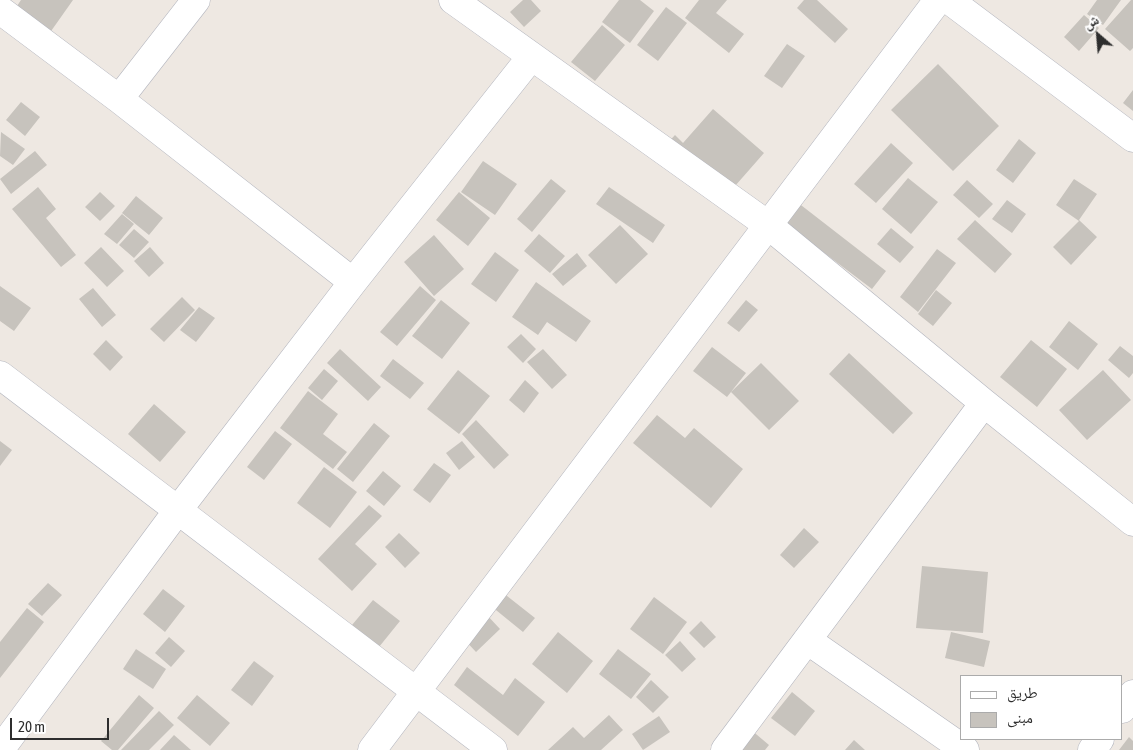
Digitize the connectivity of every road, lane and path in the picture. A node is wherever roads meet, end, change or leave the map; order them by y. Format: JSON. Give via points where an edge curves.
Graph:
{"nodes":[{"id":1,"x":196,"y":0,"type":"edge"},
{"id":2,"x":453,"y":0,"type":"edge"},
{"id":3,"x":938,"y":0,"type":"edge"},
{"id":4,"x":949,"y":0,"type":"edge"},
{"id":5,"x":0,"y":10,"type":"edge"},
{"id":6,"x":531,"y":57,"type":"junction"},
{"id":7,"x":119,"y":100,"type":"junction"},
{"id":8,"x":1133,"y":138,"type":"edge"},
{"id":9,"x":768,"y":225,"type":"junction"},
{"id":10,"x":354,"y":282,"type":"junction"},
{"id":11,"x":0,"y":375,"type":"edge"},
{"id":12,"x":984,"y":403,"type":"junction"},
{"id":13,"x":178,"y":510,"type":"junction"},
{"id":14,"x":1133,"y":522,"type":"edge"},
{"id":15,"x":806,"y":640,"type":"junction"},
{"id":16,"x":416,"y":691,"type":"junction"},
{"id":17,"x":1133,"y":694,"type":"edge"},
{"id":18,"x":1123,"y":709,"type":"edge"},
{"id":19,"x":0,"y":749,"type":"edge"},
{"id":20,"x":372,"y":750,"type":"edge"},
{"id":21,"x":493,"y":750,"type":"edge"},
{"id":22,"x":725,"y":750,"type":"edge"},
{"id":23,"x":965,"y":750,"type":"edge"}],
"edges":[{"from":1,"to":7,"type":"street"},
{"from":2,"to":6,"type":"street"},
{"from":3,"to":9,"type":"street"},
{"from":4,"to":8,"type":"street"},
{"from":5,"to":7,"type":"street"},
{"from":6,"to":9,"type":"street"},
{"from":6,"to":10,"type":"street"},
{"from":7,"to":10,"type":"street"},
{"from":9,"to":12,"type":"street"},
{"from":9,"to":16,"type":"street"},
{"from":10,"to":13,"type":"street"},
{"from":11,"to":13,"type":"street"},
{"from":12,"to":14,"type":"street"},
{"from":12,"to":15,"type":"street"},
{"from":13,"to":16,"type":"street"},
{"from":13,"to":19,"type":"street"},
{"from":15,"to":22,"type":"street"},
{"from":15,"to":23,"type":"street"},
{"from":16,"to":20,"type":"street"},
{"from":16,"to":21,"type":"street"},
{"from":17,"to":18,"type":"street"}]}
